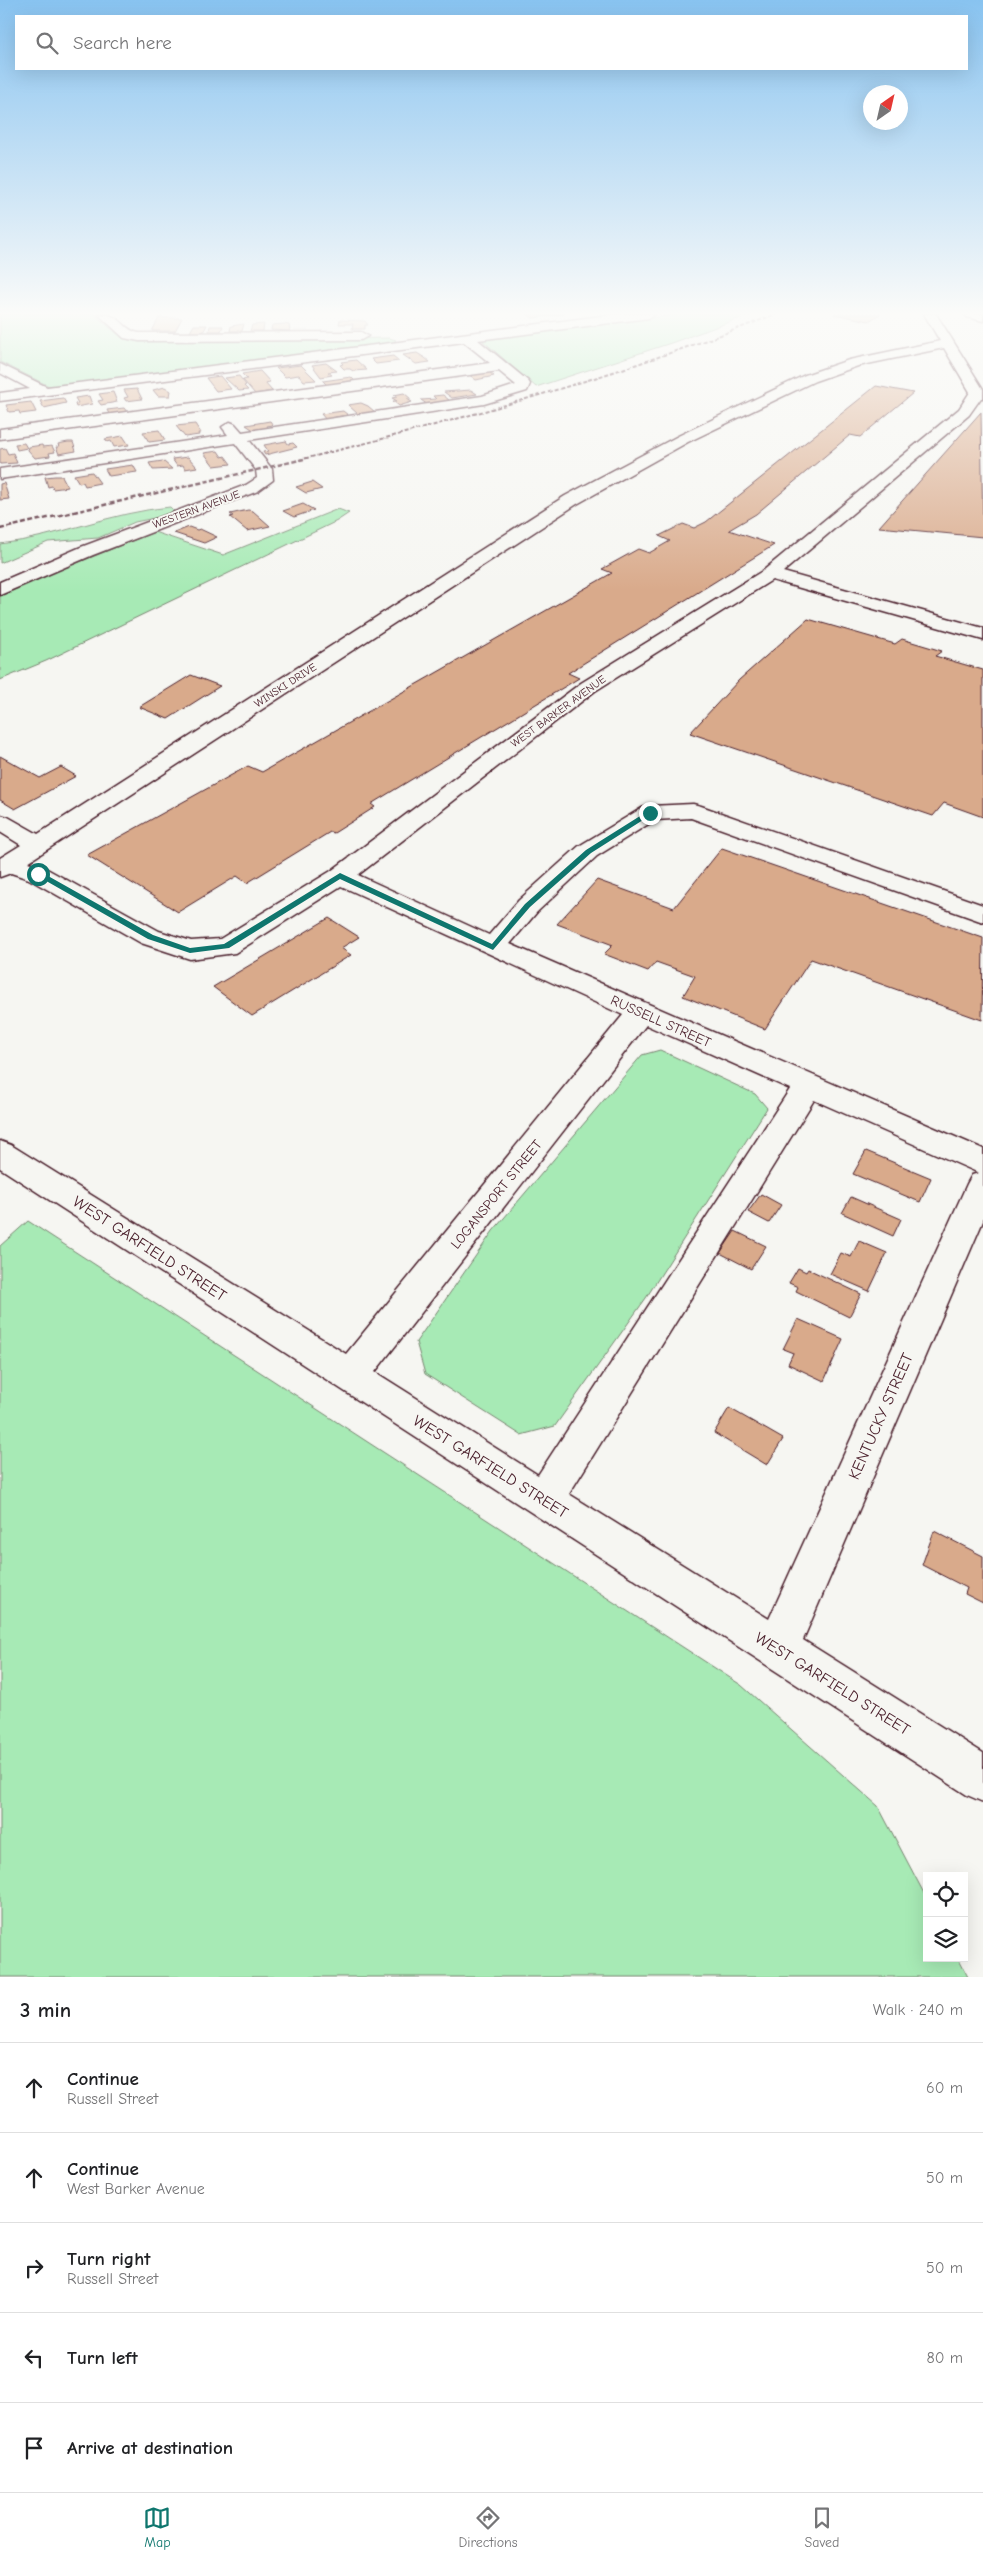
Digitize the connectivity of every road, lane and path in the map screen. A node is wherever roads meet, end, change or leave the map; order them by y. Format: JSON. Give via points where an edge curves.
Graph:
{"nodes":[{"id":1,"x":209,"y":406,"type":"edge"},
{"id":2,"x":211,"y":406,"type":"edge"},
{"id":3,"x":444,"y":406,"type":"edge"},
{"id":4,"x":751,"y":406,"type":"edge"},
{"id":5,"x":969,"y":406,"type":"edge"},
{"id":6,"x":0,"y":434,"type":"edge"},
{"id":7,"x":240,"y":438,"type":"junction"},
{"id":8,"x":0,"y":474,"type":"edge"},
{"id":9,"x":770,"y":574,"type":"junction"},
{"id":10,"x":0,"y":588,"type":"edge"},
{"id":11,"x":983,"y":634,"type":"edge"},
{"id":12,"x":0,"y":822,"type":"edge"},
{"id":13,"x":39,"y":845,"type":"junction"},
{"id":14,"x":5,"y":867,"type":"edge"},
{"id":15,"x":340,"y":876,"type":"junction"},
{"id":16,"x":983,"y":914,"type":"edge"},
{"id":17,"x":493,"y":947,"type":"junction"},
{"id":18,"x":641,"y":1012,"type":"junction"},
{"id":19,"x":808,"y":1085,"type":"junction"},
{"id":20,"x":0,"y":1152,"type":"edge"},
{"id":21,"x":983,"y":1162,"type":"edge"},
{"id":22,"x":983,"y":1184,"type":"edge"},
{"id":23,"x":350,"y":1376,"type":"junction"},
{"id":24,"x":544,"y":1500,"type":"junction"},
{"id":25,"x":778,"y":1648,"type":"junction"},
{"id":26,"x":983,"y":1779,"type":"edge"}],
"edges":[{"from":1,"to":6,"type":"street"},
{"from":2,"to":7,"type":"street","name":"WESTERN AVENUE"},
{"from":3,"to":7,"type":"street"},
{"from":4,"to":13,"type":"street","name":"WINSKI DRIVE","via":[[570,500]]},
{"from":5,"to":9,"type":"street","name":"WEST BARKER AVENUE"},
{"from":7,"to":8,"type":"street"},
{"from":7,"to":10,"type":"street","name":"WESTERN AVENUE","via":[[264,469],[265,480],[252,488],[154,524]]},
{"from":9,"to":11,"type":"street"},
{"from":9,"to":15,"type":"street","name":"WEST BARKER AVENUE","via":[[588,686]]},
{"from":12,"to":13,"type":"street"},
{"from":13,"to":14,"type":"street","name":"WINSKI DRIVE"},
{"from":14,"to":15,"type":"street","name":"WEST BARKER AVENUE","via":[[38,874],[150,937],[190,950],[226,947]]},
{"from":15,"to":17,"type":"street","name":"RUSSELL STREET"},
{"from":16,"to":17,"type":"street","via":[[693,811],[650,813],[588,851],[528,906]]},
{"from":17,"to":18,"type":"street","name":"RUSSELL STREET"},
{"from":18,"to":19,"type":"street","name":"RUSSELL STREET"},
{"from":18,"to":23,"type":"street","name":"LOGANSPORT STREET"},
{"from":19,"to":21,"type":"street","name":"RUSSELL STREET"},
{"from":19,"to":24,"type":"street"},
{"from":20,"to":23,"type":"street","name":"WEST GARFIELD STREET"},
{"from":22,"to":25,"type":"street","name":"KENTUCKY STREET"},
{"from":23,"to":24,"type":"street","name":"WEST GARFIELD STREET"},
{"from":24,"to":25,"type":"street","name":"WEST GARFIELD STREET"},
{"from":25,"to":26,"type":"street","name":"WEST GARFIELD STREET"}]}
